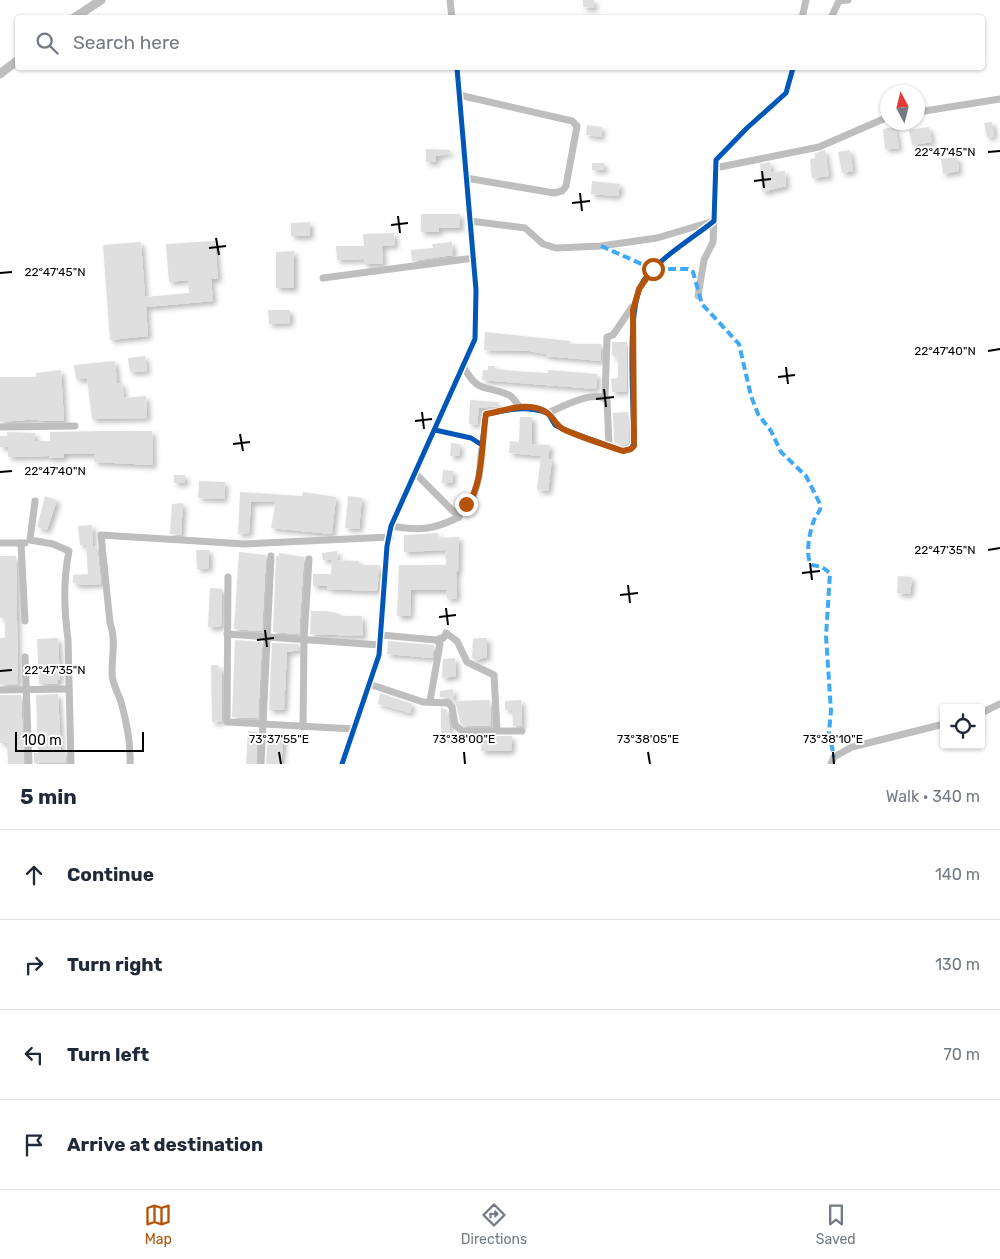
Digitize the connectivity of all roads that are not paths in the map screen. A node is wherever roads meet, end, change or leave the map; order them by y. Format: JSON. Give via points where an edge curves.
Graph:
{"nodes":[{"id":1,"x":101,"y":0,"type":"edge"},
{"id":2,"x":450,"y":0,"type":"edge"},
{"id":3,"x":806,"y":0,"type":"edge"},
{"id":4,"x":848,"y":0,"type":"edge"},
{"id":5,"x":78,"y":15,"type":"edge"},
{"id":6,"x":452,"y":15,"type":"edge"},
{"id":7,"x":803,"y":15,"type":"edge"},
{"id":8,"x":832,"y":15,"type":"edge"},
{"id":9,"x":15,"y":62,"type":"edge"},
{"id":10,"x":456,"y":70,"type":"edge"},
{"id":11,"x":792,"y":70,"type":"edge"},
{"id":12,"x":0,"y":74,"type":"edge"},
{"id":13,"x":459,"y":95,"type":"junction"},
{"id":14,"x":1000,"y":99,"type":"edge"},
{"id":15,"x":925,"y":111,"type":"edge"},
{"id":16,"x":880,"y":120,"type":"edge"},
{"id":17,"x":715,"y":168,"type":"junction"},
{"id":18,"x":466,"y":178,"type":"junction"},
{"id":19,"x":470,"y":221,"type":"junction"},
{"id":20,"x":714,"y":221,"type":"junction"},
{"id":21,"x":474,"y":258,"type":"junction"},
{"id":22,"x":323,"y":278,"type":"dead end"},
{"id":23,"x":698,"y":296,"type":"dead end"},
{"id":24,"x":634,"y":304,"type":"junction"},
{"id":25,"x":463,"y":366,"type":"junction"},
{"id":26,"x":605,"y":398,"type":"junction"},
{"id":27,"x":520,"y":407,"type":"junction"},
{"id":28,"x":548,"y":413,"type":"junction"},
{"id":29,"x":75,"y":426,"type":"dead end"},
{"id":30,"x":0,"y":427,"type":"edge"},
{"id":31,"x":435,"y":430,"type":"junction"},
{"id":32,"x":482,"y":445,"type":"junction"},
{"id":33,"x":609,"y":446,"type":"junction"},
{"id":34,"x":416,"y":474,"type":"junction"},
{"id":35,"x":35,"y":501,"type":"dead end"},
{"id":36,"x":459,"y":517,"type":"junction"},
{"id":37,"x":391,"y":526,"type":"junction"},
{"id":38,"x":390,"y":537,"type":"junction"},
{"id":39,"x":21,"y":542,"type":"junction"},
{"id":40,"x":0,"y":543,"type":"edge"},
{"id":41,"x":52,"y":544,"type":"junction"},
{"id":42,"x":271,"y":556,"type":"dead end"},
{"id":43,"x":309,"y":559,"type":"dead end"},
{"id":44,"x":228,"y":577,"type":"dead end"},
{"id":45,"x":25,"y":621,"type":"dead end"},
{"id":46,"x":228,"y":634,"type":"junction"},
{"id":47,"x":381,"y":635,"type":"junction"},
{"id":48,"x":444,"y":636,"type":"junction"},
{"id":49,"x":266,"y":637,"type":"junction"},
{"id":50,"x":304,"y":639,"type":"junction"},
{"id":51,"x":380,"y":645,"type":"junction"},
{"id":52,"x":25,"y":657,"type":"dead end"},
{"id":53,"x":369,"y":684,"type":"junction"},
{"id":54,"x":26,"y":689,"type":"junction"},
{"id":55,"x":69,"y":689,"type":"junction"},
{"id":56,"x":0,"y":690,"type":"edge"},
{"id":57,"x":430,"y":701,"type":"junction"},
{"id":58,"x":1000,"y":704,"type":"edge"},
{"id":59,"x":985,"y":711,"type":"edge"},
{"id":60,"x":263,"y":724,"type":"junction"},
{"id":61,"x":940,"y":725,"type":"edge"},
{"id":62,"x":303,"y":727,"type":"junction"},
{"id":63,"x":354,"y":729,"type":"junction"},
{"id":64,"x":497,"y":730,"type":"junction"},
{"id":65,"x":522,"y":731,"type":"dead end"},
{"id":66,"x":29,"y":764,"type":"edge"},
{"id":67,"x":71,"y":764,"type":"edge"},
{"id":68,"x":130,"y":764,"type":"edge"},
{"id":69,"x":261,"y":764,"type":"edge"},
{"id":70,"x":342,"y":764,"type":"edge"},
{"id":71,"x":831,"y":764,"type":"edge"}],
"edges":[{"from":1,"to":5,"type":"street"},
{"from":2,"to":6,"type":"street"},
{"from":3,"to":7,"type":"street"},
{"from":4,"to":8,"type":"street","via":[[839,1]]},
{"from":9,"to":12,"type":"street"},
{"from":10,"to":13,"type":"street"},
{"from":11,"to":17,"type":"street","via":[[786,93],[716,160]]},
{"from":13,"to":18,"type":"street"},
{"from":13,"to":18,"type":"street","via":[[572,121],[577,126],[566,186],[562,191]]},
{"from":14,"to":15,"type":"street"},
{"from":16,"to":17,"type":"street","via":[[819,147]]},
{"from":17,"to":20,"type":"street"},
{"from":18,"to":19,"type":"street"},
{"from":19,"to":20,"type":"street","via":[[525,228],[543,244],[556,248],[656,238]]},
{"from":19,"to":21,"type":"street"},
{"from":20,"to":23,"type":"street","via":[[713,242],[704,260]]},
{"from":20,"to":24,"type":"street","via":[[653,269],[643,281]]},
{"from":21,"to":22,"type":"street"},
{"from":21,"to":25,"type":"street","via":[[475,339]]},
{"from":24,"to":26,"type":"street","via":[[613,335],[606,337]]},
{"from":24,"to":33,"type":"street","via":[[634,443],[627,450]]},
{"from":25,"to":27,"type":"street","via":[[481,388],[510,396]]},
{"from":25,"to":31,"type":"street"},
{"from":26,"to":28,"type":"street","via":[[595,395]]},
{"from":26,"to":33,"type":"street"},
{"from":27,"to":28,"type":"street"},
{"from":27,"to":32,"type":"street","via":[[486,414]]},
{"from":28,"to":33,"type":"street","via":[[555,424]]},
{"from":29,"to":30,"type":"street"},
{"from":31,"to":32,"type":"street","via":[[471,438]]},
{"from":31,"to":34,"type":"street"},
{"from":32,"to":36,"type":"street","via":[[473,499],[460,509]]},
{"from":34,"to":36,"type":"street"},
{"from":34,"to":37,"type":"street"},
{"from":35,"to":41,"type":"street","via":[[30,540]]},
{"from":36,"to":37,"type":"street","via":[[438,528]]},
{"from":37,"to":38,"type":"street"},
{"from":38,"to":47,"type":"street"},
{"from":38,"to":68,"type":"street","via":[[245,544],[100,535],[110,623],[114,633],[112,672],[127,724]]},
{"from":39,"to":40,"type":"street"},
{"from":39,"to":41,"type":"street"},
{"from":39,"to":45,"type":"street"},
{"from":41,"to":55,"type":"street","via":[[69,552],[64,571]]},
{"from":42,"to":49,"type":"street"},
{"from":43,"to":50,"type":"street"},
{"from":44,"to":46,"type":"street"},
{"from":46,"to":49,"type":"street"},
{"from":46,"to":60,"type":"street","via":[[225,720],[233,724]]},
{"from":47,"to":48,"type":"street","via":[[436,640]]},
{"from":47,"to":51,"type":"street"},
{"from":48,"to":57,"type":"street","via":[[438,642]]},
{"from":48,"to":64,"type":"street","via":[[446,633],[457,641],[467,662],[494,675]]},
{"from":49,"to":50,"type":"street"},
{"from":49,"to":60,"type":"street"},
{"from":50,"to":51,"type":"street"},
{"from":50,"to":62,"type":"street"},
{"from":51,"to":53,"type":"street"},
{"from":52,"to":54,"type":"street"},
{"from":53,"to":57,"type":"street","via":[[423,702]]},
{"from":53,"to":63,"type":"street"},
{"from":54,"to":55,"type":"street"},
{"from":54,"to":56,"type":"street"},
{"from":54,"to":66,"type":"street"},
{"from":55,"to":67,"type":"street"},
{"from":57,"to":64,"type":"street","via":[[452,707],[459,730]]},
{"from":58,"to":59,"type":"street"},
{"from":60,"to":62,"type":"street"},
{"from":60,"to":69,"type":"street"},
{"from":61,"to":71,"type":"street","via":[[852,747],[834,757]]},
{"from":62,"to":63,"type":"street"},
{"from":63,"to":70,"type":"street"},
{"from":64,"to":65,"type":"street"}]}
